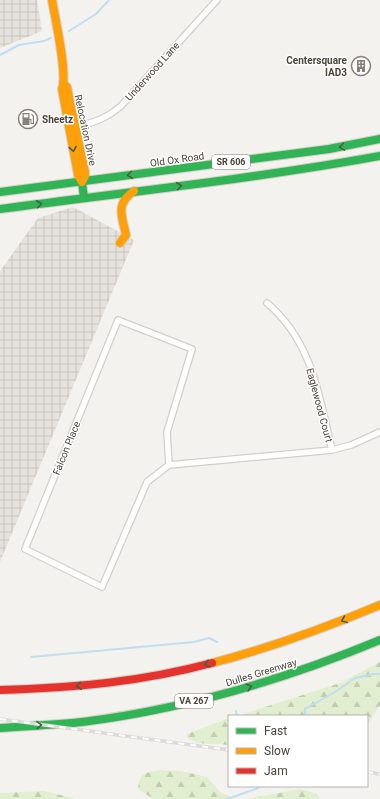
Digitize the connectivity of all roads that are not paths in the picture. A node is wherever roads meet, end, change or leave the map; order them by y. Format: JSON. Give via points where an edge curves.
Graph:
{"nodes":[{"id":1,"x":52,"y":0,"type":"edge"},
{"id":2,"x":217,"y":0,"type":"edge"},
{"id":3,"x":64,"y":84,"type":"junction"},
{"id":4,"x":76,"y":126,"type":"junction"},
{"id":5,"x":380,"y":139,"type":"edge"},
{"id":6,"x":380,"y":156,"type":"edge"},
{"id":7,"x":82,"y":182,"type":"junction"},
{"id":8,"x":134,"y":191,"type":"junction"},
{"id":9,"x":0,"y":192,"type":"edge"},
{"id":10,"x":84,"y":198,"type":"junction"},
{"id":11,"x":0,"y":209,"type":"edge"},
{"id":12,"x":120,"y":243,"type":"dead end"},
{"id":13,"x":267,"y":303,"type":"dead end"},
{"id":14,"x":380,"y":432,"type":"edge"},
{"id":15,"x":332,"y":450,"type":"junction"},
{"id":16,"x":169,"y":465,"type":"junction"},
{"id":17,"x":380,"y":605,"type":"edge"},
{"id":18,"x":380,"y":640,"type":"edge"},
{"id":19,"x":0,"y":690,"type":"edge"},
{"id":20,"x":0,"y":728,"type":"edge"}],
"edges":[{"from":1,"to":3,"type":"main road","name":"Relocation Drive"},
{"from":2,"to":4,"type":"street","name":"Underwood Lane","via":[[121,106],[98,121]]},
{"from":3,"to":4,"type":"main road","name":"Relocation Drive","via":[[67,87]]},
{"from":3,"to":7,"type":"main road","name":"Relocation Drive","one_way":true,"via":[[62,89],[78,175]]},
{"from":4,"to":7,"type":"main road","name":"Relocation Drive","via":[[85,176]]},
{"from":5,"to":7,"type":"main road","name":"Old Ox Road","number":"SR 606","one_way":true,"via":[[329,149]]},
{"from":8,"to":6,"type":"main road","number":"SR 606","one_way":true,"via":[[284,172]]},
{"from":7,"to":9,"type":"main road","name":"Old Ox Road","number":"SR 606"},
{"from":7,"to":10,"type":"main road","name":"Relocation Drive"},
{"from":8,"to":10,"type":"main road","number":"SR 606"},
{"from":8,"to":12,"type":"main road","via":[[122,205],[121,216],[126,235]]},
{"from":11,"to":10,"type":"main road","number":"SR 606","one_way":true},
{"from":13,"to":15,"type":"street","name":"Eaglewood Court","via":[[295,334],[310,363]]},
{"from":14,"to":15,"type":"street"},
{"from":15,"to":16,"type":"street"},
{"from":16,"to":16,"type":"street","name":"Falcon Place","via":[[147,482],[102,587],[25,549],[118,320],[192,349],[167,432]]},
{"from":17,"to":19,"type":"main road","one_way":true,"via":[[330,626],[264,648],[194,667],[98,685]]},
{"from":20,"to":18,"type":"main road","name":"Dulles Greenway","number":"VA 267","one_way":true,"via":[[80,722],[170,707],[271,681]]}]}
